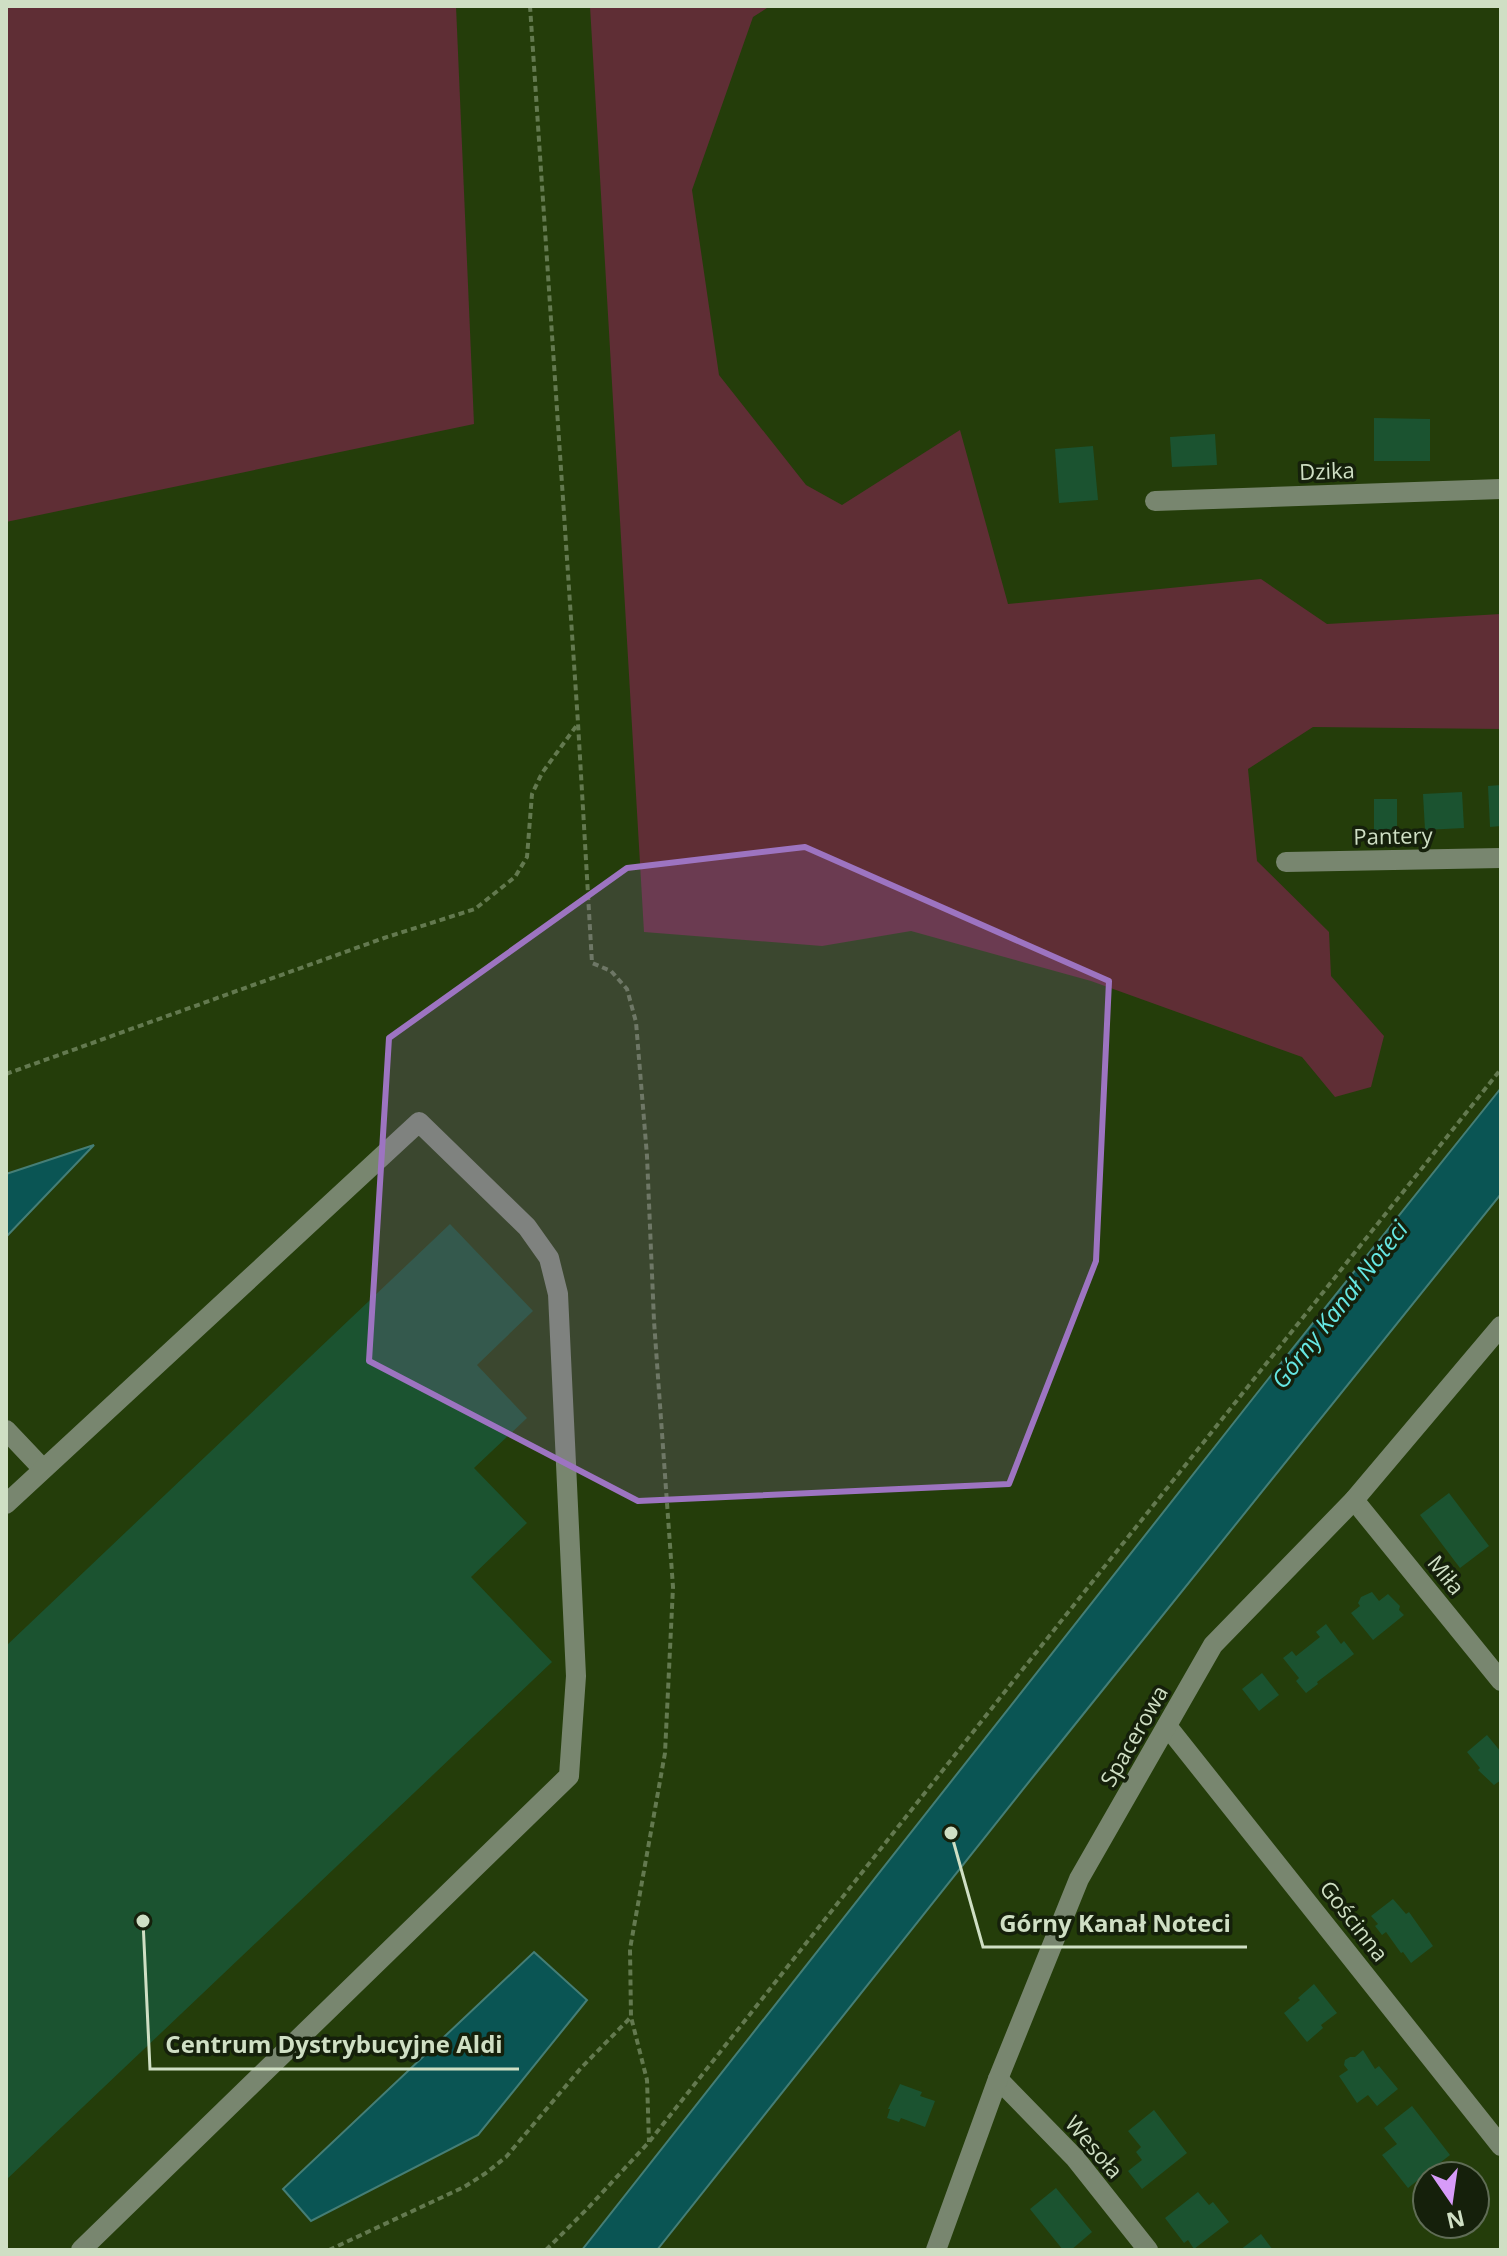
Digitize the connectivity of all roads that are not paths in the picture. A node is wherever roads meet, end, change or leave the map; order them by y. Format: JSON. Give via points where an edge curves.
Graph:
{"nodes":[{"id":1,"x":1501,"y":489,"type":"edge"},
{"id":2,"x":1155,"y":501,"type":"dead end"},
{"id":3,"x":1501,"y":858,"type":"edge"},
{"id":4,"x":1286,"y":862,"type":"dead end"},
{"id":5,"x":1501,"y":1326,"type":"edge"},
{"id":6,"x":6,"y":1430,"type":"edge"},
{"id":7,"x":43,"y":1469,"type":"junction"},
{"id":8,"x":1354,"y":1500,"type":"junction"},
{"id":9,"x":6,"y":1504,"type":"edge"},
{"id":10,"x":1501,"y":1681,"type":"edge"},
{"id":11,"x":1167,"y":1726,"type":"junction"},
{"id":12,"x":998,"y":2079,"type":"junction"},
{"id":13,"x":1501,"y":2146,"type":"edge"},
{"id":14,"x":81,"y":2250,"type":"edge"},
{"id":15,"x":936,"y":2250,"type":"edge"},
{"id":16,"x":1148,"y":2250,"type":"edge"}],
"edges":[{"from":1,"to":2,"type":"street","name":"Dzika"},
{"from":3,"to":4,"type":"street","name":"Pantery"},
{"from":5,"to":8,"type":"street","name":"Spacerowa"},
{"from":6,"to":7,"type":"street"},
{"from":7,"to":9,"type":"street"},
{"from":7,"to":14,"type":"street","via":[[419,1122],[527,1227],[549,1258],[558,1294],[576,1676],[569,1776]]},
{"from":8,"to":10,"type":"street","name":"Miła"},
{"from":8,"to":11,"type":"street","name":"Spacerowa","via":[[1213,1645]]},
{"from":11,"to":12,"type":"street","name":"Spacerowa","via":[[1079,1879]]},
{"from":11,"to":13,"type":"street","name":"Gościnna"},
{"from":12,"to":15,"type":"street","name":"Spacerowa"},
{"from":12,"to":16,"type":"street","name":"Wesoła","via":[[1075,2158]]}]}
